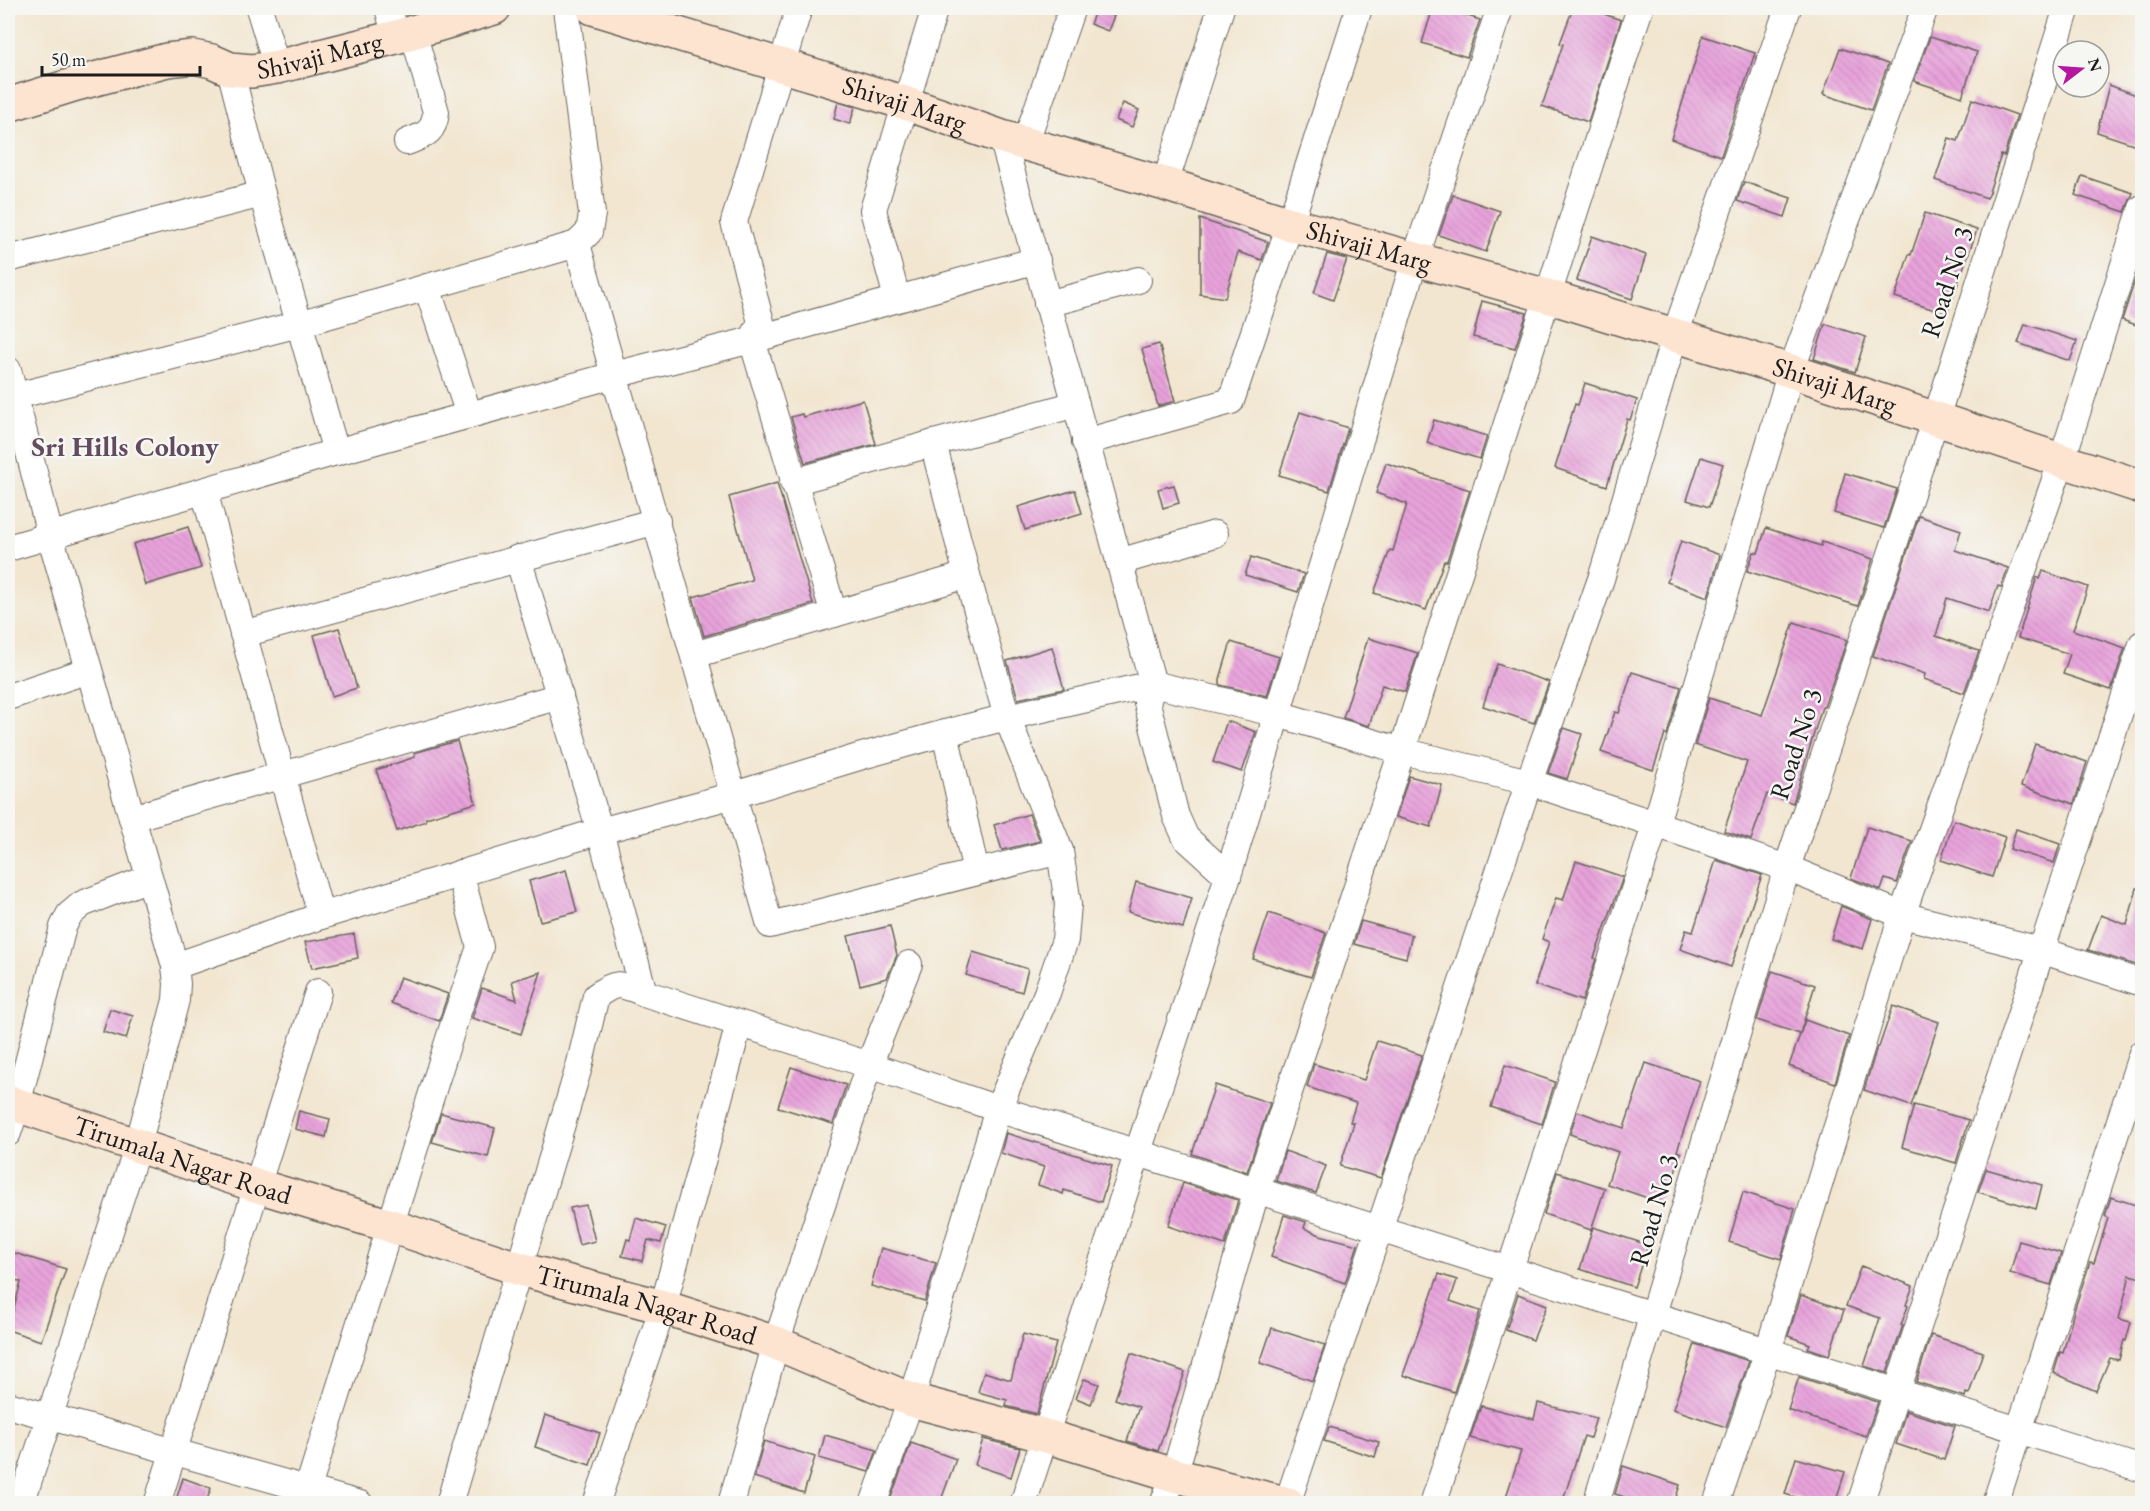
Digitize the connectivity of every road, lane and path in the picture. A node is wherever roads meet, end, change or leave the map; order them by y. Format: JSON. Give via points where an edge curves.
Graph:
{"nodes":[{"id":1,"x":259,"y":8,"type":"edge"},
{"id":2,"x":494,"y":8,"type":"edge"},
{"id":3,"x":566,"y":8,"type":"edge"},
{"id":4,"x":593,"y":8,"type":"edge"},
{"id":5,"x":799,"y":8,"type":"edge"},
{"id":6,"x":935,"y":8,"type":"edge"},
{"id":7,"x":1072,"y":8,"type":"edge"},
{"id":8,"x":1221,"y":8,"type":"edge"},
{"id":9,"x":1359,"y":8,"type":"edge"},
{"id":10,"x":1500,"y":8,"type":"edge"},
{"id":11,"x":1640,"y":8,"type":"edge"},
{"id":12,"x":1788,"y":8,"type":"edge"},
{"id":13,"x":1926,"y":8,"type":"edge"},
{"id":14,"x":2067,"y":8,"type":"edge"},
{"id":15,"x":650,"y":16,"type":"edge"},
{"id":16,"x":399,"y":26,"type":"edge"},
{"id":17,"x":781,"y":66,"type":"junction"},
{"id":18,"x":277,"y":67,"type":"junction"},
{"id":19,"x":230,"y":69,"type":"junction"},
{"id":20,"x":904,"y":103,"type":"junction"},
{"id":21,"x":8,"y":105,"type":"edge"},
{"id":22,"x":1013,"y":140,"type":"junction"},
{"id":23,"x":407,"y":142,"type":"dead end"},
{"id":24,"x":1165,"y":184,"type":"junction"},
{"id":25,"x":262,"y":194,"type":"junction"},
{"id":26,"x":2142,"y":214,"type":"edge"},
{"id":27,"x":1290,"y":225,"type":"junction"},
{"id":28,"x":577,"y":244,"type":"junction"},
{"id":29,"x":8,"y":259,"type":"edge"},
{"id":30,"x":1415,"y":259,"type":"junction"},
{"id":31,"x":1037,"y":260,"type":"junction"},
{"id":32,"x":1138,"y":280,"type":"dead end"},
{"id":33,"x":427,"y":287,"type":"junction"},
{"id":34,"x":1547,"y":296,"type":"junction"},
{"id":35,"x":897,"y":298,"type":"junction"},
{"id":36,"x":1047,"y":304,"type":"junction"},
{"id":37,"x":299,"y":324,"type":"junction"},
{"id":38,"x":1675,"y":335,"type":"junction"},
{"id":39,"x":752,"y":340,"type":"junction"},
{"id":40,"x":8,"y":370,"type":"edge"},
{"id":41,"x":1791,"y":370,"type":"junction"},
{"id":42,"x":614,"y":375,"type":"junction"},
{"id":43,"x":11,"y":397,"type":"edge"},
{"id":44,"x":1076,"y":404,"type":"junction"},
{"id":45,"x":469,"y":415,"type":"junction"},
{"id":46,"x":1936,"y":418,"type":"junction"},
{"id":47,"x":1085,"y":442,"type":"junction"},
{"id":48,"x":933,"y":443,"type":"junction"},
{"id":49,"x":336,"y":452,"type":"junction"},
{"id":50,"x":2062,"y":460,"type":"junction"},
{"id":51,"x":794,"y":482,"type":"junction"},
{"id":52,"x":2142,"y":486,"type":"edge"},
{"id":53,"x":204,"y":490,"type":"junction"},
{"id":54,"x":657,"y":521,"type":"junction"},
{"id":55,"x":1215,"y":534,"type":"dead end"},
{"id":56,"x":50,"y":535,"type":"junction"},
{"id":57,"x":8,"y":548,"type":"edge"},
{"id":58,"x":519,"y":558,"type":"junction"},
{"id":59,"x":1119,"y":562,"type":"junction"},
{"id":60,"x":967,"y":575,"type":"junction"},
{"id":61,"x":834,"y":614,"type":"junction"},
{"id":62,"x":243,"y":634,"type":"junction"},
{"id":63,"x":2142,"y":644,"type":"edge"},
{"id":64,"x":694,"y":655,"type":"junction"},
{"id":65,"x":89,"y":670,"type":"junction"},
{"id":66,"x":1153,"y":684,"type":"junction"},
{"id":67,"x":560,"y":696,"type":"junction"},
{"id":68,"x":8,"y":697,"type":"edge"},
{"id":69,"x":1278,"y":714,"type":"junction"},
{"id":70,"x":1007,"y":717,"type":"junction"},
{"id":71,"x":945,"y":733,"type":"junction"},
{"id":72,"x":1402,"y":751,"type":"junction"},
{"id":73,"x":283,"y":776,"type":"junction"},
{"id":74,"x":1529,"y":782,"type":"junction"},
{"id":75,"x":734,"y":795,"type":"junction"},
{"id":76,"x":132,"y":818,"type":"junction"},
{"id":77,"x":1656,"y":823,"type":"junction"},
{"id":78,"x":600,"y":831,"type":"junction"},
{"id":79,"x":1060,"y":851,"type":"junction"},
{"id":80,"x":1786,"y":868,"type":"junction"},
{"id":81,"x":976,"y":872,"type":"junction"},
{"id":82,"x":460,"y":873,"type":"junction"},
{"id":83,"x":1228,"y":876,"type":"junction"},
{"id":84,"x":149,"y":878,"type":"junction"},
{"id":85,"x":1902,"y":915,"type":"junction"},
{"id":86,"x":321,"y":916,"type":"junction"},
{"id":87,"x":2040,"y":950,"type":"junction"},
{"id":88,"x":909,"y":964,"type":"dead end"},
{"id":89,"x":175,"y":966,"type":"junction"},
{"id":90,"x":2142,"y":983,"type":"edge"},
{"id":91,"x":318,"y":992,"type":"dead end"},
{"id":92,"x":644,"y":993,"type":"junction"},
{"id":93,"x":739,"y":1024,"type":"junction"},
{"id":94,"x":2142,"y":1053,"type":"edge"},
{"id":95,"x":869,"y":1065,"type":"junction"},
{"id":96,"x":998,"y":1109,"type":"junction"},
{"id":97,"x":11,"y":1113,"type":"edge"},
{"id":98,"x":138,"y":1145,"type":"junction"},
{"id":99,"x":1138,"y":1152,"type":"junction"},
{"id":100,"x":258,"y":1186,"type":"junction"},
{"id":101,"x":1257,"y":1189,"type":"junction"},
{"id":102,"x":392,"y":1226,"type":"junction"},
{"id":103,"x":1378,"y":1227,"type":"junction"},
{"id":104,"x":520,"y":1269,"type":"junction"},
{"id":105,"x":1511,"y":1269,"type":"junction"},
{"id":106,"x":663,"y":1307,"type":"junction"},
{"id":107,"x":1654,"y":1315,"type":"junction"},
{"id":108,"x":776,"y":1343,"type":"junction"},
{"id":109,"x":1768,"y":1351,"type":"junction"},
{"id":110,"x":1895,"y":1391,"type":"junction"},
{"id":111,"x":911,"y":1400,"type":"junction"},
{"id":112,"x":8,"y":1405,"type":"edge"},
{"id":113,"x":48,"y":1416,"type":"junction"},
{"id":114,"x":2018,"y":1430,"type":"junction"},
{"id":115,"x":1046,"y":1436,"type":"junction"},
{"id":116,"x":173,"y":1451,"type":"junction"},
{"id":117,"x":2142,"y":1469,"type":"edge"},
{"id":118,"x":1168,"y":1489,"type":"edge"},
{"id":119,"x":305,"y":1496,"type":"edge"},
{"id":120,"x":21,"y":1503,"type":"edge"},
{"id":121,"x":157,"y":1503,"type":"edge"},
{"id":122,"x":360,"y":1503,"type":"edge"},
{"id":123,"x":449,"y":1503,"type":"edge"},
{"id":124,"x":596,"y":1503,"type":"edge"},
{"id":125,"x":731,"y":1503,"type":"edge"},
{"id":126,"x":873,"y":1503,"type":"edge"},
{"id":127,"x":1023,"y":1503,"type":"edge"},
{"id":128,"x":1287,"y":1503,"type":"edge"},
{"id":129,"x":1433,"y":1503,"type":"edge"},
{"id":130,"x":1596,"y":1503,"type":"edge"},
{"id":131,"x":1716,"y":1503,"type":"edge"},
{"id":132,"x":1860,"y":1503,"type":"edge"},
{"id":133,"x":1995,"y":1503,"type":"edge"}],
"edges":[{"from":1,"to":18,"type":"street"},
{"from":2,"to":16,"type":"street","name":"Shivaji Marg"},
{"from":3,"to":28,"type":"street","via":[[592,214],[589,232]]},
{"from":4,"to":15,"type":"street","name":"Shivaji Marg"},
{"from":5,"to":17,"type":"street"},
{"from":6,"to":20,"type":"street"},
{"from":7,"to":22,"type":"street"},
{"from":8,"to":24,"type":"street"},
{"from":9,"to":27,"type":"street"},
{"from":10,"to":30,"type":"street"},
{"from":11,"to":34,"type":"street"},
{"from":12,"to":38,"type":"street"},
{"from":13,"to":41,"type":"street"},
{"from":14,"to":46,"type":"street","name":"Road No 3"},
{"from":15,"to":17,"type":"street","name":"Shivaji Marg"},
{"from":16,"to":18,"type":"street","name":"Shivaji Marg"},
{"from":16,"to":23,"type":"street","via":[[436,112],[428,133]]},
{"from":17,"to":20,"type":"street","name":"Shivaji Marg"},
{"from":17,"to":39,"type":"street","via":[[734,222],[761,322]]},
{"from":18,"to":19,"type":"street","name":"Shivaji Marg"},
{"from":19,"to":21,"type":"street","name":"Shivaji Marg","via":[[193,57],[167,60]]},
{"from":19,"to":25,"type":"street"},
{"from":20,"to":22,"type":"street","name":"Shivaji Marg"},
{"from":20,"to":35,"type":"street","via":[[873,210]]},
{"from":22,"to":24,"type":"street","name":"Shivaji Marg"},
{"from":22,"to":31,"type":"street"},
{"from":24,"to":27,"type":"street","name":"Shivaji Marg"},
{"from":25,"to":29,"type":"street"},
{"from":25,"to":37,"type":"street"},
{"from":26,"to":50,"type":"street"},
{"from":27,"to":30,"type":"street","name":"Shivaji Marg"},
{"from":27,"to":47,"type":"street","via":[[1231,401]]},
{"from":28,"to":33,"type":"street"},
{"from":28,"to":42,"type":"street"},
{"from":30,"to":34,"type":"street","name":"Shivaji Marg"},
{"from":30,"to":69,"type":"street"},
{"from":31,"to":35,"type":"street"},
{"from":31,"to":36,"type":"street"},
{"from":32,"to":36,"type":"street"},
{"from":33,"to":37,"type":"street"},
{"from":33,"to":45,"type":"street"},
{"from":34,"to":38,"type":"street","name":"Shivaji Marg"},
{"from":34,"to":72,"type":"street"},
{"from":35,"to":39,"type":"street"},
{"from":36,"to":44,"type":"street"},
{"from":37,"to":43,"type":"street"},
{"from":37,"to":49,"type":"street"},
{"from":38,"to":41,"type":"street","name":"Shivaji Marg"},
{"from":38,"to":74,"type":"street","via":[[1601,579]]},
{"from":39,"to":42,"type":"street"},
{"from":39,"to":51,"type":"street"},
{"from":40,"to":43,"type":"street"},
{"from":41,"to":46,"type":"street","name":"Shivaji Marg"},
{"from":41,"to":77,"type":"street"},
{"from":42,"to":45,"type":"street"},
{"from":42,"to":54,"type":"street"},
{"from":43,"to":56,"type":"street"},
{"from":44,"to":47,"type":"street"},
{"from":44,"to":48,"type":"street"},
{"from":45,"to":49,"type":"street"},
{"from":46,"to":50,"type":"street","name":"Shivaji Marg"},
{"from":46,"to":80,"type":"street","name":"Road No 3"},
{"from":47,"to":59,"type":"street"},
{"from":48,"to":51,"type":"street"},
{"from":48,"to":60,"type":"street"},
{"from":49,"to":53,"type":"street"},
{"from":50,"to":52,"type":"street","name":"Shivaji Marg"},
{"from":50,"to":85,"type":"street"},
{"from":51,"to":61,"type":"street"},
{"from":53,"to":56,"type":"street"},
{"from":53,"to":62,"type":"street"},
{"from":54,"to":58,"type":"street"},
{"from":54,"to":64,"type":"street"},
{"from":55,"to":59,"type":"street"},
{"from":56,"to":57,"type":"street"},
{"from":56,"to":65,"type":"street"},
{"from":58,"to":62,"type":"street"},
{"from":58,"to":67,"type":"street"},
{"from":59,"to":66,"type":"street"},
{"from":60,"to":61,"type":"street"},
{"from":60,"to":70,"type":"street"},
{"from":61,"to":64,"type":"street"},
{"from":62,"to":73,"type":"street"},
{"from":63,"to":87,"type":"street"},
{"from":64,"to":75,"type":"street"},
{"from":65,"to":68,"type":"street"},
{"from":65,"to":76,"type":"street"},
{"from":66,"to":69,"type":"street"},
{"from":66,"to":70,"type":"street"},
{"from":66,"to":83,"type":"street","via":[[1147,703],[1176,816],[1186,838]]},
{"from":67,"to":73,"type":"street"},
{"from":67,"to":78,"type":"street"},
{"from":69,"to":72,"type":"street"},
{"from":69,"to":83,"type":"street"},
{"from":70,"to":71,"type":"street"},
{"from":70,"to":79,"type":"street"},
{"from":71,"to":75,"type":"street"},
{"from":71,"to":81,"type":"street"},
{"from":72,"to":74,"type":"street"},
{"from":72,"to":101,"type":"street"},
{"from":73,"to":76,"type":"street"},
{"from":73,"to":86,"type":"street"},
{"from":74,"to":77,"type":"street"},
{"from":74,"to":103,"type":"street"},
{"from":75,"to":78,"type":"street"},
{"from":75,"to":81,"type":"street","via":[[770,924]]},
{"from":76,"to":84,"type":"street"},
{"from":77,"to":80,"type":"street"},
{"from":77,"to":105,"type":"street"},
{"from":78,"to":82,"type":"street"},
{"from":78,"to":92,"type":"street"},
{"from":79,"to":81,"type":"street"},
{"from":79,"to":96,"type":"street","via":[[1068,904],[1065,940]]},
{"from":80,"to":85,"type":"street"},
{"from":80,"to":107,"type":"street","name":"Road No 3"},
{"from":82,"to":86,"type":"street"},
{"from":82,"to":102,"type":"street","via":[[480,947]]},
{"from":83,"to":99,"type":"street"},
{"from":84,"to":89,"type":"street"},
{"from":84,"to":97,"type":"street","via":[[82,904],[69,915]]},
{"from":85,"to":87,"type":"street"},
{"from":85,"to":109,"type":"street"},
{"from":86,"to":89,"type":"street"},
{"from":87,"to":90,"type":"street"},
{"from":87,"to":110,"type":"street"},
{"from":88,"to":95,"type":"street"},
{"from":89,"to":98,"type":"street","via":[[176,1000]]},
{"from":91,"to":100,"type":"street"},
{"from":92,"to":93,"type":"street"},
{"from":92,"to":104,"type":"street","via":[[622,985],[609,986],[596,996]]},
{"from":93,"to":95,"type":"street"},
{"from":93,"to":106,"type":"street"},
{"from":94,"to":114,"type":"street"},
{"from":95,"to":96,"type":"street"},
{"from":95,"to":108,"type":"street"},
{"from":96,"to":99,"type":"street"},
{"from":96,"to":111,"type":"street"},
{"from":97,"to":98,"type":"street","name":"Tirumala Nagar Road"},
{"from":98,"to":100,"type":"street","name":"Tirumala Nagar Road"},
{"from":98,"to":113,"type":"street"},
{"from":99,"to":101,"type":"street"},
{"from":99,"to":115,"type":"street"},
{"from":100,"to":102,"type":"street","name":"Tirumala Nagar Road"},
{"from":100,"to":116,"type":"street"},
{"from":101,"to":103,"type":"street"},
{"from":101,"to":118,"type":"street"},
{"from":102,"to":104,"type":"street","name":"Tirumala Nagar Road"},
{"from":102,"to":119,"type":"street"},
{"from":103,"to":105,"type":"street"},
{"from":103,"to":128,"type":"street"},
{"from":104,"to":106,"type":"street","name":"Tirumala Nagar Road"},
{"from":104,"to":123,"type":"street"},
{"from":105,"to":107,"type":"street"},
{"from":105,"to":129,"type":"street"},
{"from":106,"to":108,"type":"street","name":"Tirumala Nagar Road"},
{"from":106,"to":124,"type":"street"},
{"from":107,"to":109,"type":"street"},
{"from":107,"to":130,"type":"street","name":"Road No 3"},
{"from":108,"to":111,"type":"street","name":"Tirumala Nagar Road"},
{"from":108,"to":125,"type":"street"},
{"from":109,"to":110,"type":"street"},
{"from":109,"to":131,"type":"street"},
{"from":110,"to":114,"type":"street"},
{"from":110,"to":132,"type":"street"},
{"from":111,"to":115,"type":"street","name":"Tirumala Nagar Road"},
{"from":111,"to":126,"type":"street"},
{"from":112,"to":113,"type":"street"},
{"from":113,"to":116,"type":"street"},
{"from":113,"to":120,"type":"street"},
{"from":114,"to":117,"type":"street"},
{"from":114,"to":133,"type":"street"},
{"from":115,"to":118,"type":"street","name":"Tirumala Nagar Road"},
{"from":115,"to":127,"type":"street"},
{"from":116,"to":119,"type":"street"},
{"from":116,"to":121,"type":"street"},
{"from":118,"to":128,"type":"street","name":"Tirumala Nagar Road"},
{"from":119,"to":122,"type":"street"}]}
